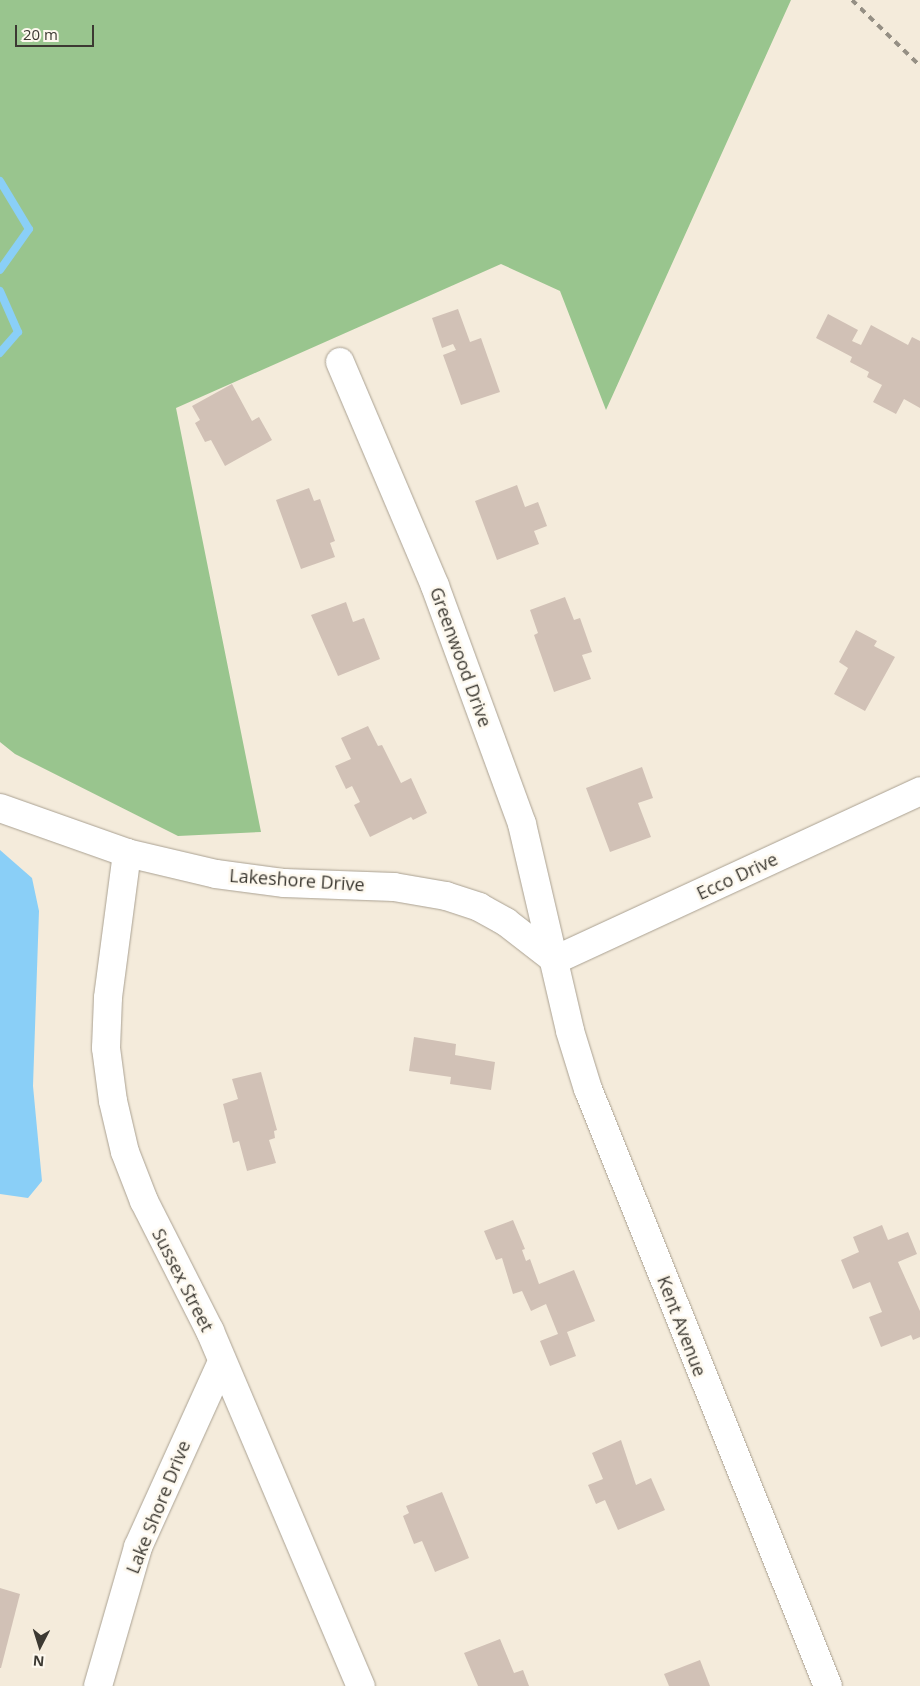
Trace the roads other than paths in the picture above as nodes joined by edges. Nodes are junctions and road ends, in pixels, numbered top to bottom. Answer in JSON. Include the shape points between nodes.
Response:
{"nodes":[{"id":1,"x":340,"y":362,"type":"dead end"},
{"id":2,"x":920,"y":791,"type":"edge"},
{"id":3,"x":0,"y":808,"type":"edge"},
{"id":4,"x":127,"y":853,"type":"junction"},
{"id":5,"x":555,"y":960,"type":"junction"},
{"id":6,"x":222,"y":1362,"type":"junction"},
{"id":7,"x":98,"y":1686,"type":"edge"},
{"id":8,"x":361,"y":1686,"type":"edge"},
{"id":9,"x":828,"y":1686,"type":"edge"}],
"edges":[{"from":1,"to":5,"type":"street","name":"Greenwood Drive","via":[[435,586],[522,824]]},
{"from":2,"to":5,"type":"street","name":"Ecco Drive"},
{"from":3,"to":4,"type":"street","name":"Lakeshore Drive"},
{"from":4,"to":5,"type":"street","name":"Lakeshore Drive","via":[[225,875],[284,883],[394,887],[446,896],[479,907],[506,922]]},
{"from":4,"to":6,"type":"street","name":"Sussex Street","via":[[108,998],[106,1048],[113,1101],[125,1152],[144,1201]]},
{"from":5,"to":9,"type":"street","name":"Kent Avenue","via":[[570,1030],[588,1089]]},
{"from":6,"to":7,"type":"street","name":"Lake Shore Drive","via":[[138,1547]]},
{"from":6,"to":8,"type":"street","name":"Sussex Street"}]}
